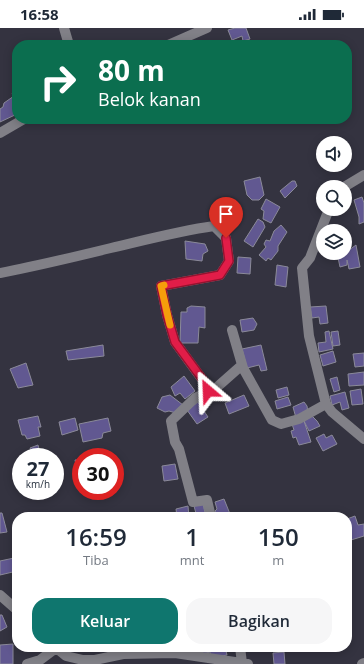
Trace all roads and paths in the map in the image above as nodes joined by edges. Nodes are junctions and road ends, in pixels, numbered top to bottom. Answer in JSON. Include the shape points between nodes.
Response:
{"nodes":[{"id":1,"x":64,"y":28,"type":"edge"},
{"id":2,"x":207,"y":28,"type":"edge"},
{"id":3,"x":68,"y":40,"type":"edge"},
{"id":4,"x":179,"y":40,"type":"edge"},
{"id":5,"x":15,"y":124,"type":"edge"},
{"id":6,"x":0,"y":133,"type":"edge"},
{"id":7,"x":364,"y":175,"type":"edge"},
{"id":8,"x":352,"y":182,"type":"edge"},
{"id":9,"x":326,"y":216,"type":"edge"},
{"id":10,"x":0,"y":273,"type":"edge"},
{"id":11,"x":232,"y":330,"type":"dead end"},
{"id":12,"x":242,"y":365,"type":"junction"},
{"id":13,"x":210,"y":390,"type":"junction"},
{"id":14,"x":326,"y":404,"type":"junction"},
{"id":15,"x":364,"y":439,"type":"edge"},
{"id":16,"x":210,"y":512,"type":"edge"},
{"id":17,"x":0,"y":595,"type":"edge"},
{"id":18,"x":12,"y":606,"type":"edge"},
{"id":19,"x":50,"y":652,"type":"edge"},
{"id":20,"x":62,"y":652,"type":"edge"},
{"id":21,"x":242,"y":652,"type":"edge"},
{"id":22,"x":245,"y":663,"type":"edge"},
{"id":23,"x":27,"y":664,"type":"edge"}],
"edges":[{"from":1,"to":3,"type":"street"},
{"from":2,"to":4,"type":"street"},
{"from":5,"to":6,"type":"street"},
{"from":7,"to":8,"type":"street"},
{"from":9,"to":14,"type":"street","via":[[310,258],[302,268],[309,336]]},
{"from":10,"to":13,"type":"street","via":[[150,238],[214,226],[226,238],[229,261],[220,275],[161,286],[175,342]]},
{"from":11,"to":12,"type":"street"},
{"from":12,"to":13,"type":"street","via":[[216,388]]},
{"from":12,"to":14,"type":"street","via":[[268,415],[276,423],[299,419]]},
{"from":13,"to":16,"type":"street","via":[[195,398],[171,421],[193,502],[207,500]]},
{"from":14,"to":15,"type":"street"},
{"from":17,"to":18,"type":"street"},
{"from":19,"to":23,"type":"street","via":[[40,660]]},
{"from":20,"to":22,"type":"street","via":[[66,656],[84,660],[123,654],[175,653]]},
{"from":21,"to":22,"type":"street"}]}
